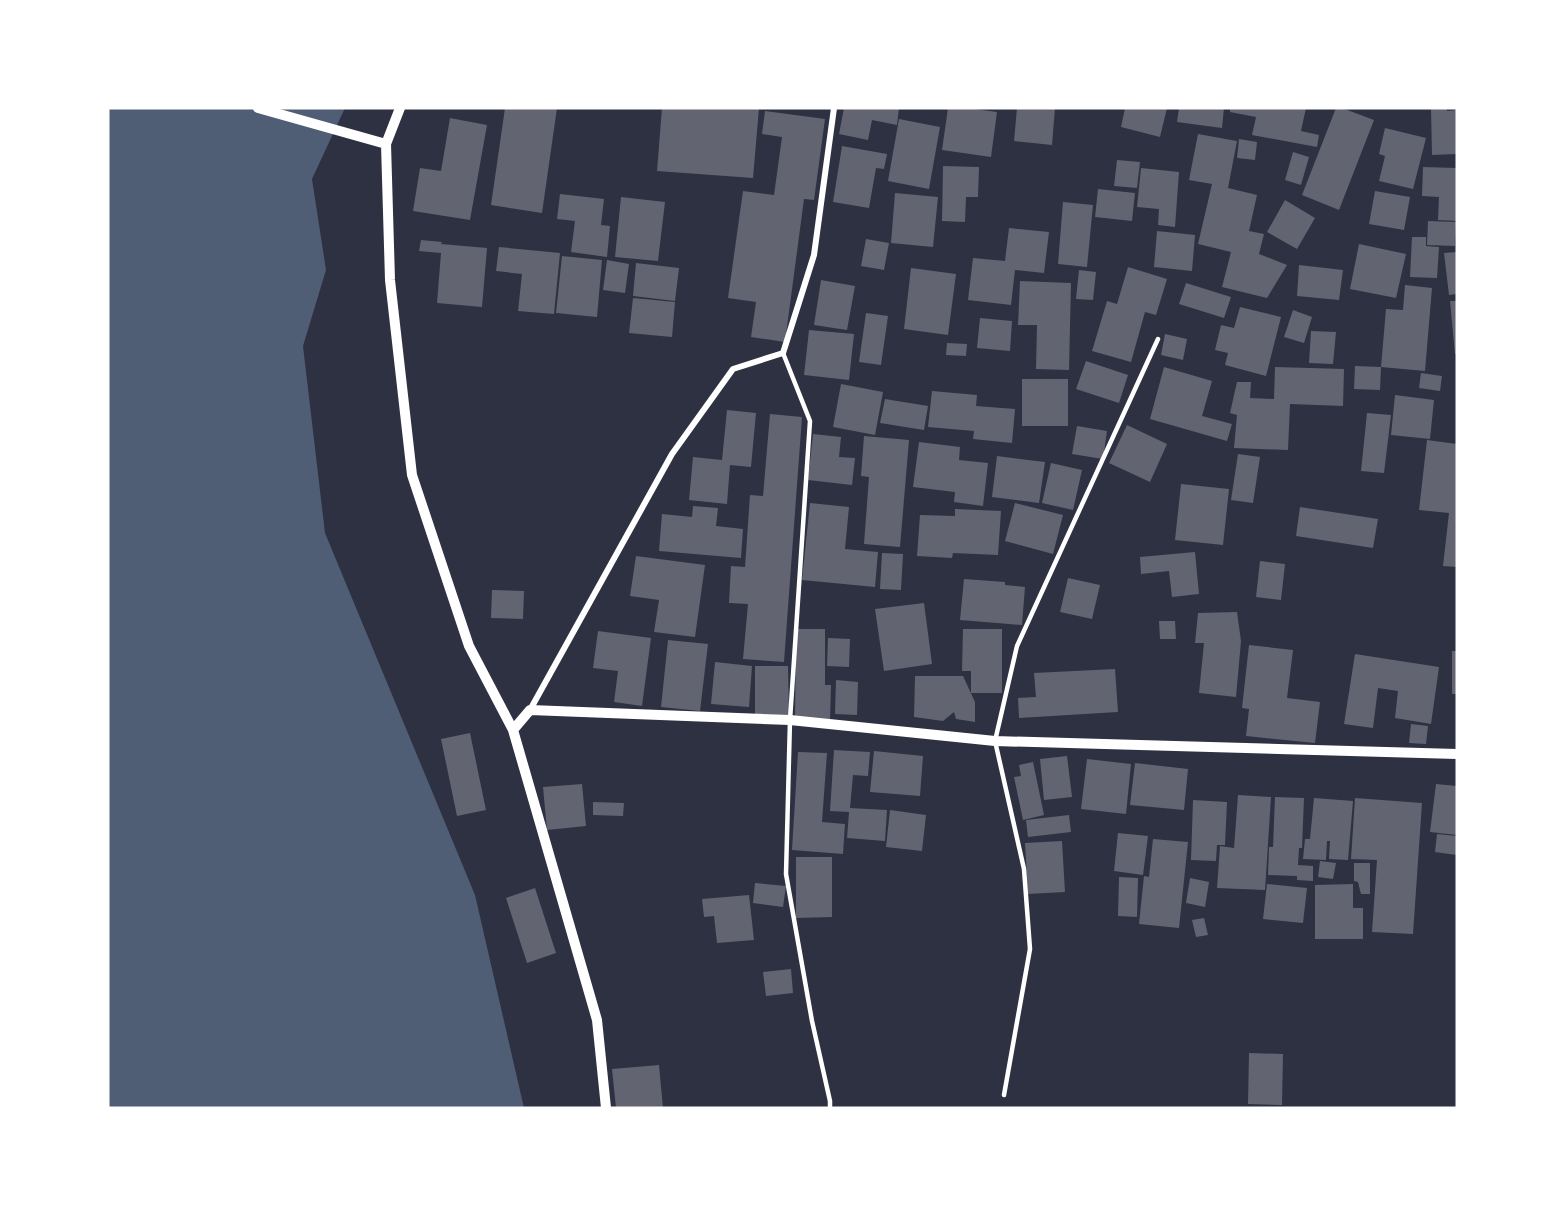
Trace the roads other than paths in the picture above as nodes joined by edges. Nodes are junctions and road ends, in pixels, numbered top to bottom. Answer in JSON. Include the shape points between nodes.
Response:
{"nodes":[{"id":1,"x":258,"y":108,"type":"edge"},
{"id":2,"x":400,"y":108,"type":"edge"},
{"id":3,"x":834,"y":108,"type":"edge"},
{"id":4,"x":386,"y":144,"type":"junction"},
{"id":5,"x":1158,"y":339,"type":"dead end"},
{"id":6,"x":783,"y":353,"type":"junction"},
{"id":7,"x":530,"y":710,"type":"junction"},
{"id":8,"x":790,"y":720,"type":"junction"},
{"id":9,"x":513,"y":730,"type":"junction"},
{"id":10,"x":995,"y":741,"type":"junction"},
{"id":11,"x":1457,"y":754,"type":"edge"},
{"id":12,"x":1004,"y":1095,"type":"dead end"},
{"id":13,"x":606,"y":1108,"type":"edge"},
{"id":14,"x":830,"y":1108,"type":"edge"}],
"edges":[{"from":1,"to":4,"type":"street"},
{"from":2,"to":4,"type":"street"},
{"from":3,"to":6,"type":"street","via":[[814,255]]},
{"from":4,"to":9,"type":"street","via":[[390,280],[412,475],[470,646]]},
{"from":5,"to":10,"type":"lane","via":[[1017,646]]},
{"from":6,"to":7,"type":"street","via":[[733,369],[672,454]]},
{"from":6,"to":8,"type":"lane","via":[[810,421]]},
{"from":7,"to":8,"type":"street"},
{"from":7,"to":9,"type":"street"},
{"from":8,"to":10,"type":"street"},
{"from":8,"to":14,"type":"lane","via":[[786,874]]},
{"from":9,"to":13,"type":"street","via":[[597,1020]]},
{"from":10,"to":11,"type":"street"},
{"from":10,"to":12,"type":"lane","via":[[1024,869],[1030,949]]}]}
